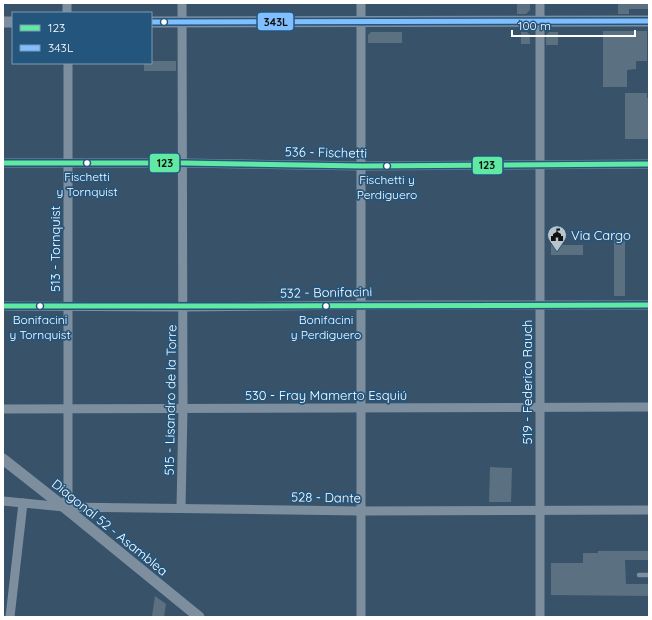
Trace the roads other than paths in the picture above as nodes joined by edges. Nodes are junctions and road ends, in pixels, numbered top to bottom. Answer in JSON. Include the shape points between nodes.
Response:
{"nodes":[{"id":1,"x":182,"y":3,"type":"edge"},
{"id":2,"x":361,"y":3,"type":"edge"},
{"id":3,"x":540,"y":3,"type":"edge"},
{"id":4,"x":649,"y":21,"type":"edge"},
{"id":5,"x":152,"y":22,"type":"edge"},
{"id":6,"x":183,"y":22,"type":"junction"},
{"id":7,"x":362,"y":22,"type":"junction"},
{"id":8,"x":540,"y":22,"type":"junction"},
{"id":9,"x":68,"y":64,"type":"edge"},
{"id":10,"x":68,"y":163,"type":"junction"},
{"id":11,"x":184,"y":163,"type":"junction"},
{"id":12,"x":3,"y":164,"type":"edge"},
{"id":13,"x":649,"y":164,"type":"edge"},
{"id":14,"x":539,"y":165,"type":"junction"},
{"id":15,"x":362,"y":166,"type":"junction"},
{"id":16,"x":360,"y":304,"type":"junction"},
{"id":17,"x":3,"y":306,"type":"edge"},
{"id":18,"x":540,"y":306,"type":"junction"},
{"id":19,"x":649,"y":306,"type":"edge"},
{"id":20,"x":68,"y":307,"type":"junction"},
{"id":21,"x":183,"y":307,"type":"junction"},
{"id":22,"x":649,"y":407,"type":"edge"},
{"id":23,"x":183,"y":408,"type":"junction"},
{"id":24,"x":540,"y":408,"type":"junction"},
{"id":25,"x":3,"y":409,"type":"edge"},
{"id":26,"x":68,"y":409,"type":"junction"},
{"id":27,"x":360,"y":409,"type":"junction"},
{"id":28,"x":3,"y":459,"type":"edge"},
{"id":29,"x":3,"y":500,"type":"edge"},
{"id":30,"x":23,"y":503,"type":"junction"},
{"id":31,"x":64,"y":507,"type":"junction"},
{"id":32,"x":181,"y":508,"type":"junction"},
{"id":33,"x":540,"y":510,"type":"junction"},
{"id":34,"x":649,"y":510,"type":"edge"},
{"id":35,"x":360,"y":511,"type":"junction"},
{"id":36,"x":639,"y":575,"type":"dead end"},
{"id":37,"x":649,"y":575,"type":"edge"},
{"id":38,"x":10,"y":617,"type":"edge"},
{"id":39,"x":199,"y":617,"type":"edge"},
{"id":40,"x":361,"y":617,"type":"edge"},
{"id":41,"x":540,"y":617,"type":"edge"}],
"edges":[{"from":1,"to":6,"type":"street","name":"515 - Lisandro de la Torre"},
{"from":2,"to":7,"type":"street"},
{"from":3,"to":8,"type":"street","name":"519 - Federico Rauch"},
{"from":4,"to":8,"type":"street"},
{"from":5,"to":6,"type":"street"},
{"from":6,"to":7,"type":"street"},
{"from":6,"to":11,"type":"street","name":"515 - Lisandro de la Torre"},
{"from":7,"to":8,"type":"street"},
{"from":7,"to":15,"type":"street"},
{"from":8,"to":14,"type":"street","name":"519 - Federico Rauch"},
{"from":9,"to":10,"type":"street","name":"513 - Tornquist"},
{"from":10,"to":11,"type":"street","name":"536 - Fischetti"},
{"from":10,"to":12,"type":"street","name":"536 - Fischetti"},
{"from":10,"to":20,"type":"street","name":"513 - Tornquist"},
{"from":11,"to":15,"type":"street","name":"536 - Fischetti"},
{"from":11,"to":21,"type":"street","name":"515 - Lisandro de la Torre"},
{"from":13,"to":14,"type":"street","name":"536 - Fischetti"},
{"from":14,"to":15,"type":"street","name":"536 - Fischetti"},
{"from":14,"to":18,"type":"street","name":"519 - Federico Rauch"},
{"from":15,"to":16,"type":"street"},
{"from":16,"to":18,"type":"street","name":"532 - Bonifacini"},
{"from":16,"to":21,"type":"street","name":"532 - Bonifacini"},
{"from":16,"to":27,"type":"street"},
{"from":17,"to":20,"type":"street","name":"532 - Bonifacini"},
{"from":18,"to":19,"type":"street","name":"532 - Bonifacini"},
{"from":18,"to":24,"type":"street","name":"519 - Federico Rauch"},
{"from":20,"to":21,"type":"street","name":"532 - Bonifacini"},
{"from":20,"to":26,"type":"street","name":"513 - Tornquist"},
{"from":21,"to":23,"type":"street","name":"515 - Lisandro de la Torre"},
{"from":22,"to":24,"type":"street","name":"530 - Fray Mamerto Esquiú"},
{"from":23,"to":26,"type":"street","name":"530 - Fray Mamerto Esquiú"},
{"from":23,"to":27,"type":"street","name":"530 - Fray Mamerto Esquiú"},
{"from":23,"to":32,"type":"street","name":"515 - Lisandro de la Torre"},
{"from":24,"to":27,"type":"street","name":"530 - Fray Mamerto Esquiú"},
{"from":24,"to":33,"type":"street","name":"519 - Federico Rauch"},
{"from":25,"to":26,"type":"street","name":"530 - Fray Mamerto Esquiú"},
{"from":26,"to":31,"type":"street","name":"513 - Tornquist","via":[[68,498]]},
{"from":27,"to":35,"type":"street"},
{"from":28,"to":31,"type":"street","name":"Diagonal 52 - Asamblea"},
{"from":29,"to":30,"type":"street","name":"528 - Dante"},
{"from":30,"to":31,"type":"street","name":"528 - Dante"},
{"from":30,"to":38,"type":"street"},
{"from":31,"to":32,"type":"street","name":"528 - Dante"},
{"from":31,"to":39,"type":"street","name":"Diagonal 52 - Asamblea"},
{"from":32,"to":35,"type":"street","name":"528 - Dante"},
{"from":33,"to":34,"type":"street","name":"528 - Dante"},
{"from":33,"to":35,"type":"street","name":"528 - Dante"},
{"from":33,"to":41,"type":"street","name":"519 - Federico Rauch"},
{"from":35,"to":40,"type":"street"},
{"from":36,"to":37,"type":"lane"}]}
